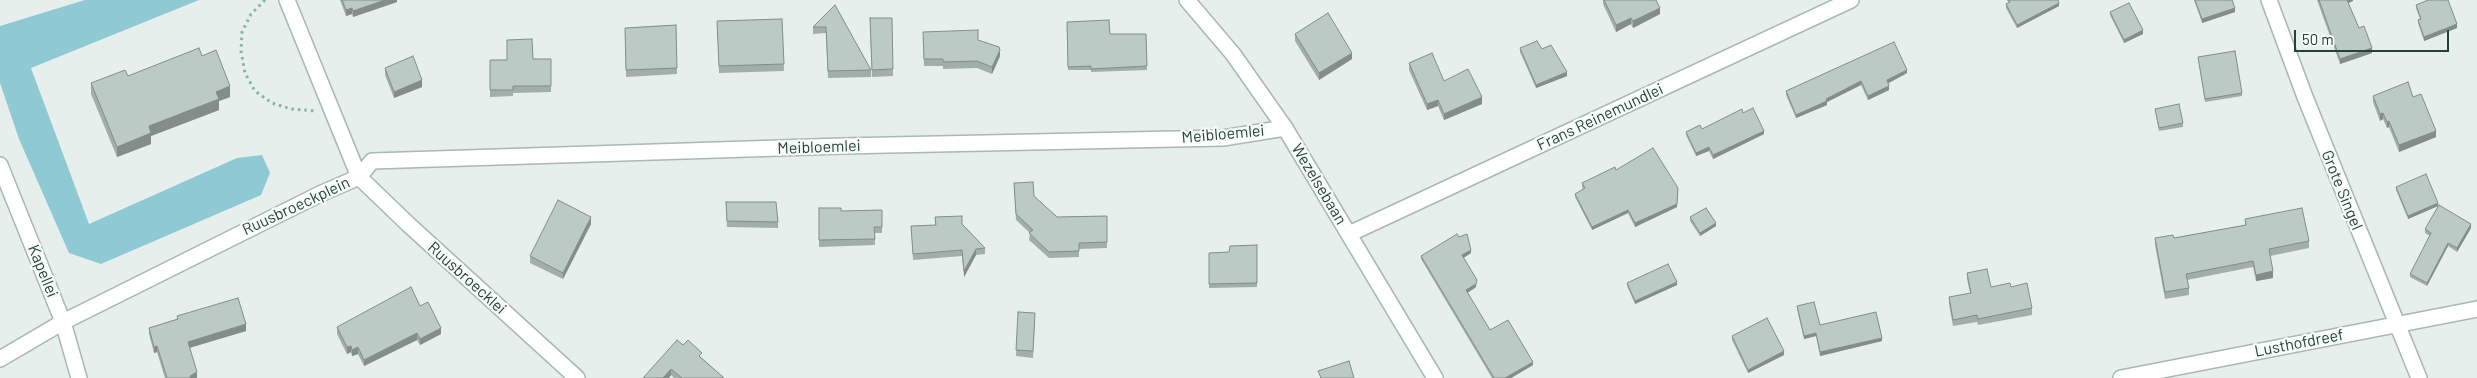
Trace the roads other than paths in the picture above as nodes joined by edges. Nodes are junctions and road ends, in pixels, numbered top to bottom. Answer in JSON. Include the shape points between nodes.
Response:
{"nodes":[{"id":1,"x":288,"y":0,"type":"edge"},
{"id":2,"x":1187,"y":0,"type":"edge"},
{"id":3,"x":1851,"y":0,"type":"edge"},
{"id":4,"x":2269,"y":0,"type":"edge"},
{"id":5,"x":1285,"y":128,"type":"junction"},
{"id":6,"x":0,"y":165,"type":"edge"},
{"id":7,"x":359,"y":177,"type":"junction"},
{"id":8,"x":1349,"y":234,"type":"junction"},
{"id":9,"x":2477,"y":309,"type":"edge"},
{"id":10,"x":63,"y":322,"type":"junction"},
{"id":11,"x":2397,"y":324,"type":"junction"},
{"id":12,"x":0,"y":359,"type":"edge"},
{"id":13,"x":79,"y":378,"type":"edge"},
{"id":14,"x":578,"y":378,"type":"edge"},
{"id":15,"x":1435,"y":378,"type":"edge"},
{"id":16,"x":2121,"y":378,"type":"edge"},
{"id":17,"x":2419,"y":378,"type":"edge"}],
"edges":[{"from":1,"to":7,"type":"street","name":"Ruusbroeckplein"},
{"from":2,"to":5,"type":"street","name":"Wezelsebaan","via":[[1233,54]]},
{"from":3,"to":8,"type":"street","name":"Frans Reinemundlei"},
{"from":4,"to":11,"type":"street","name":"Grote Singel"},
{"from":5,"to":7,"type":"street","name":"Meibloemlei","via":[[1223,138],[372,161]]},
{"from":5,"to":8,"type":"street","name":"Wezelsebaan"},
{"from":6,"to":10,"type":"street","name":"Kapellei"},
{"from":7,"to":10,"type":"street","name":"Ruusbroeckplein"},
{"from":7,"to":14,"type":"street","name":"Ruusbroecklei"},
{"from":8,"to":15,"type":"street","name":"Wezelsebaan"},
{"from":9,"to":11,"type":"street","name":"Lusthofdreef"},
{"from":10,"to":12,"type":"street","name":"Ruusbroeckplein"},
{"from":10,"to":13,"type":"street","name":"Kapellei"},
{"from":11,"to":16,"type":"street","name":"Lusthofdreef"},
{"from":11,"to":17,"type":"street","name":"Grote Singel"}]}
